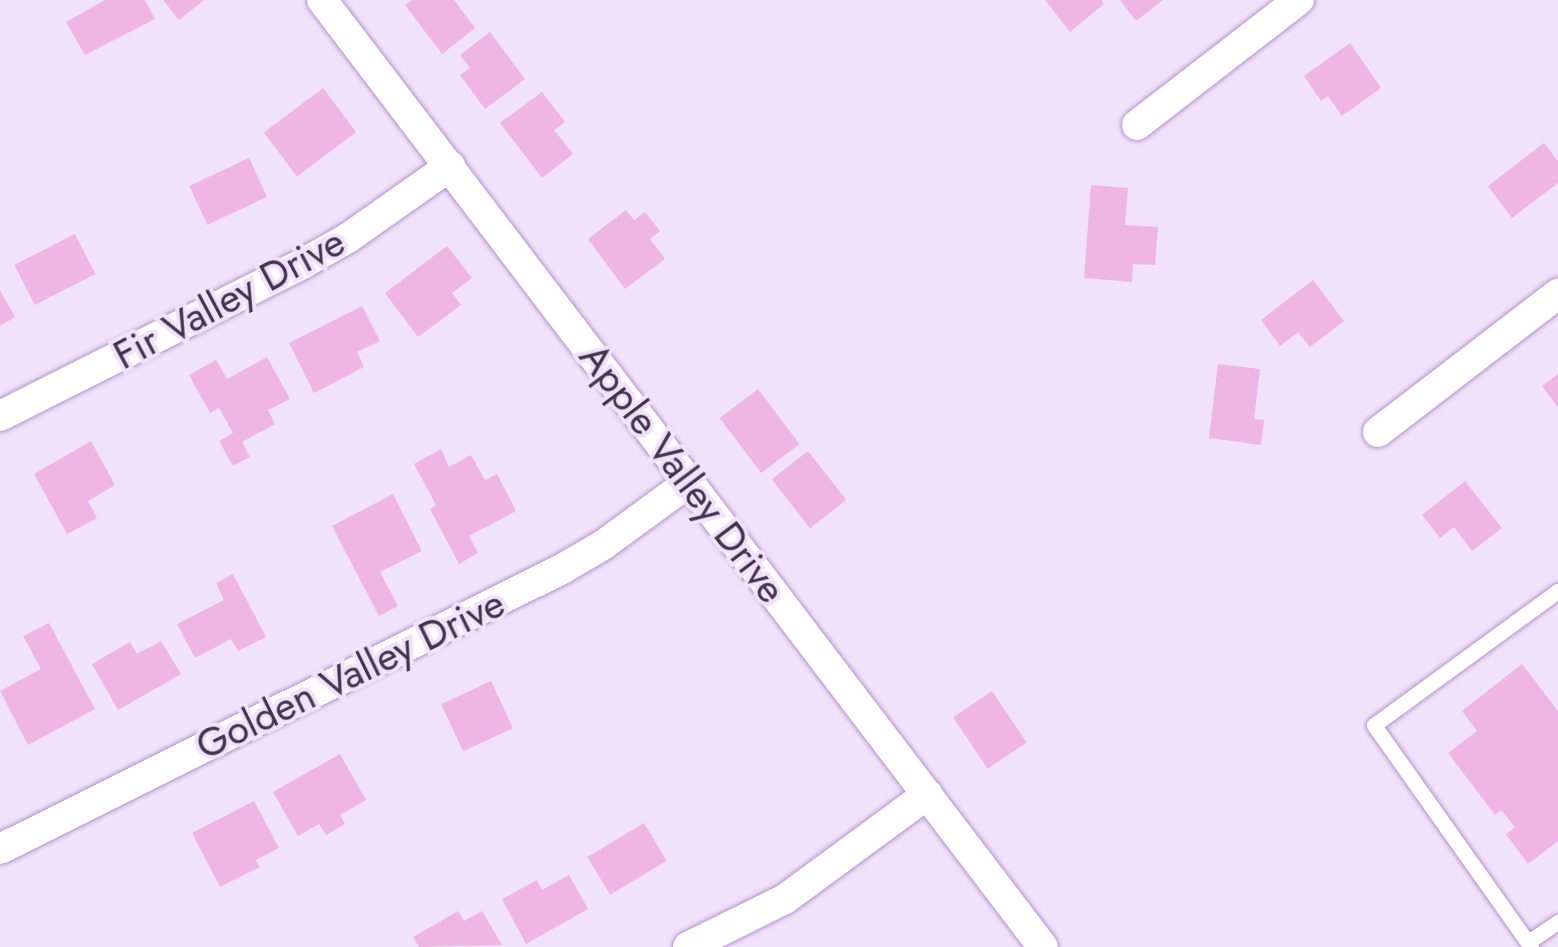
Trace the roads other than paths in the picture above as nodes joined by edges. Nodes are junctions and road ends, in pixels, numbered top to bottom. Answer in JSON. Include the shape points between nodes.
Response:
{"nodes":[{"id":1,"x":322,"y":0,"type":"edge"},
{"id":2,"x":1299,"y":0,"type":"edge"},
{"id":3,"x":1137,"y":125,"type":"dead end"},
{"id":4,"x":450,"y":166,"type":"junction"},
{"id":5,"x":1558,"y":294,"type":"edge"},
{"id":6,"x":0,"y":416,"type":"edge"},
{"id":7,"x":1378,"y":432,"type":"dead end"},
{"id":8,"x":689,"y":482,"type":"junction"},
{"id":9,"x":1558,"y":591,"type":"edge"},
{"id":10,"x":928,"y":794,"type":"junction"},
{"id":11,"x":0,"y":849,"type":"edge"},
{"id":12,"x":1558,"y":922,"type":"edge"},
{"id":13,"x":1530,"y":944,"type":"edge"},
{"id":14,"x":688,"y":947,"type":"edge"},
{"id":15,"x":1043,"y":947,"type":"edge"}],
"edges":[{"from":1,"to":4,"type":"street","name":"Apple Valley Drive"},
{"from":2,"to":3,"type":"street"},
{"from":4,"to":6,"type":"street","name":"Fir Valley Drive","via":[[304,263]]},
{"from":4,"to":8,"type":"street","name":"Apple Valley Drive"},
{"from":5,"to":7,"type":"street"},
{"from":8,"to":10,"type":"street","name":"Apple Valley Drive"},
{"from":8,"to":11,"type":"street","name":"Golden Valley Drive","via":[[562,569]]},
{"from":9,"to":13,"type":"lane","via":[[1374,725]]},
{"from":10,"to":14,"type":"street","via":[[786,899]]},
{"from":10,"to":15,"type":"street","name":"Apple Valley Drive"},
{"from":12,"to":13,"type":"lane"}]}
